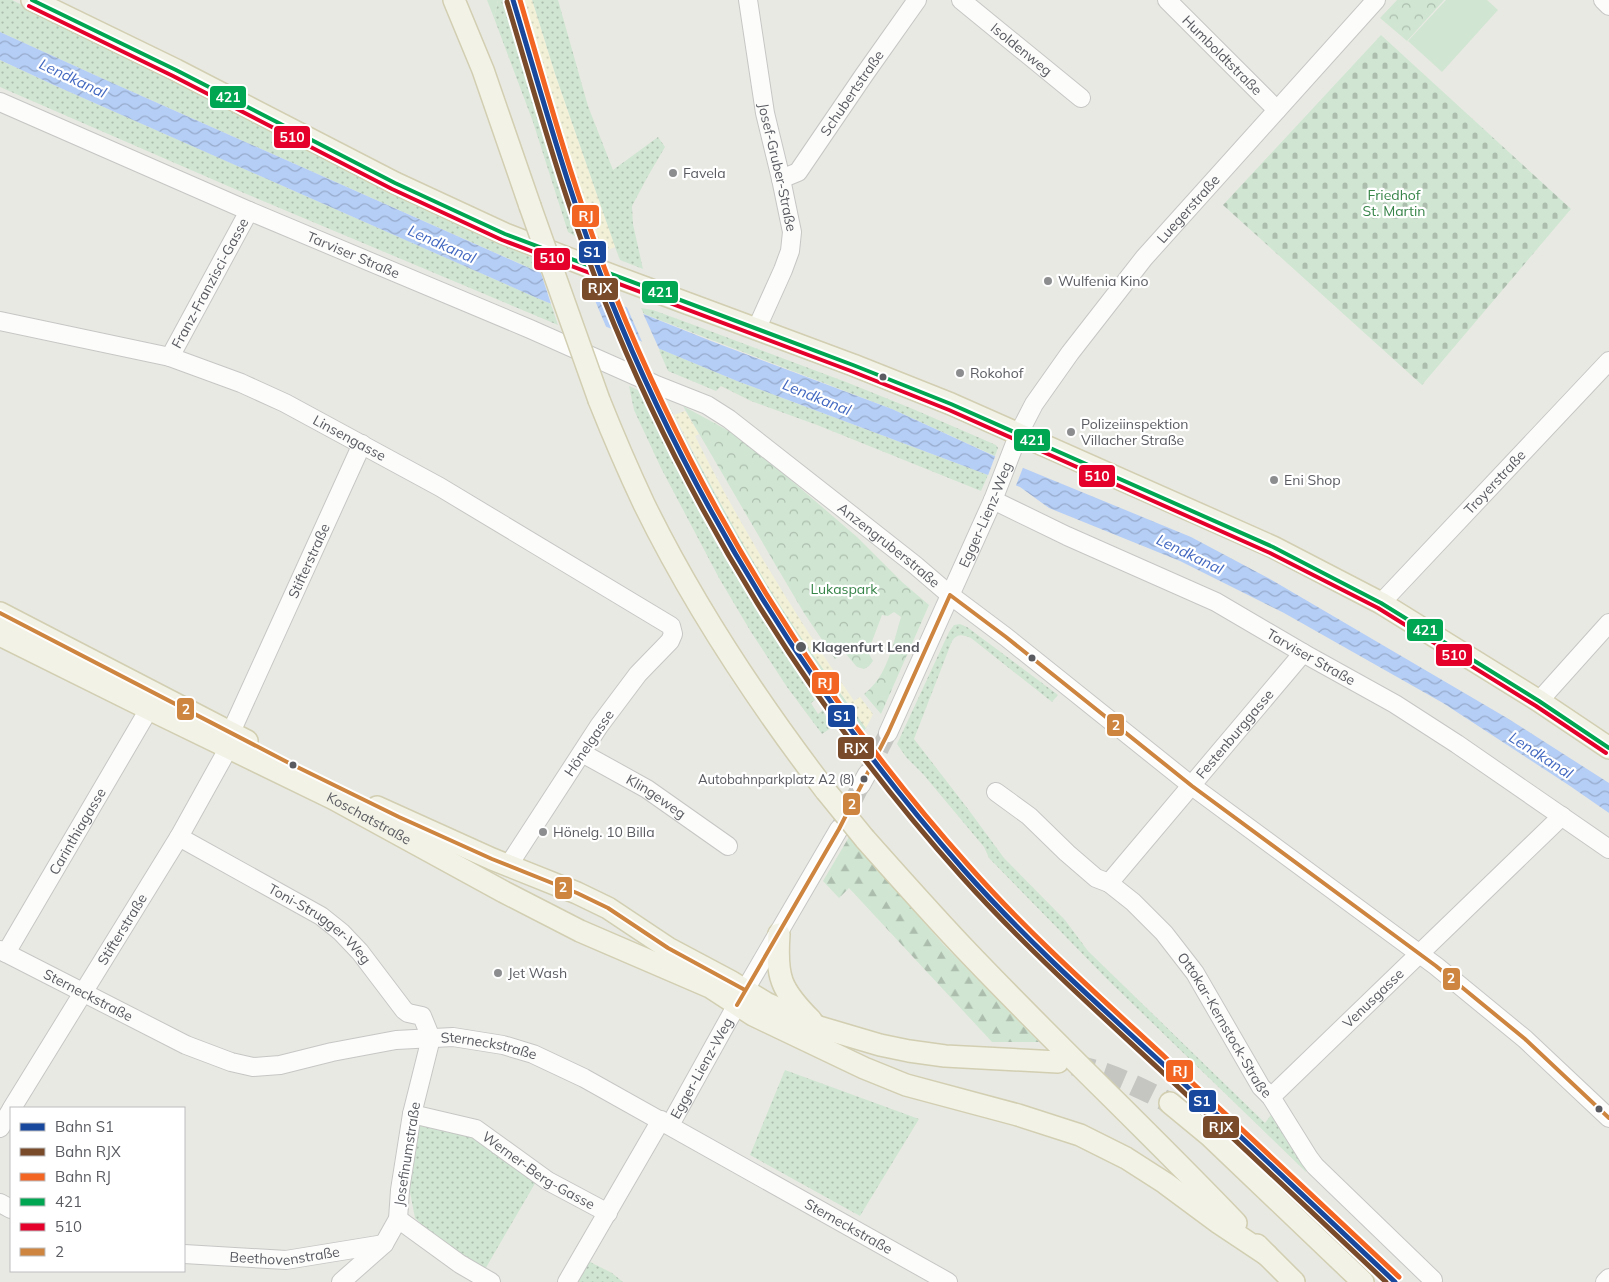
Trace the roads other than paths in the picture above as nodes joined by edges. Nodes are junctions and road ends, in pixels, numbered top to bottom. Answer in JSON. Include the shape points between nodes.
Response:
{"nodes":[{"id":1,"x":454,"y":0,"type":"edge"},
{"id":2,"x":748,"y":0,"type":"edge"},
{"id":3,"x":917,"y":0,"type":"edge"},
{"id":4,"x":962,"y":0,"type":"edge"},
{"id":5,"x":1167,"y":0,"type":"edge"},
{"id":6,"x":1376,"y":0,"type":"edge"},
{"id":7,"x":1603,"y":0,"type":"edge"},
{"id":8,"x":46,"y":3,"type":"edge"},
{"id":9,"x":1609,"y":6,"type":"edge"},
{"id":10,"x":1081,"y":98,"type":"dead end"},
{"id":11,"x":0,"y":102,"type":"edge"},
{"id":12,"x":1277,"y":110,"type":"junction"},
{"id":13,"x":781,"y":179,"type":"junction"},
{"id":14,"x":249,"y":211,"type":"junction"},
{"id":15,"x":0,"y":321,"type":"edge"},
{"id":16,"x":756,"y":330,"type":"junction"},
{"id":17,"x":170,"y":357,"type":"junction"},
{"id":18,"x":1609,"y":361,"type":"edge"},
{"id":19,"x":707,"y":405,"type":"joint"},
{"id":20,"x":1016,"y":442,"type":"junction"},
{"id":21,"x":362,"y":444,"type":"junction"},
{"id":22,"x":994,"y":497,"type":"junction"},
{"id":23,"x":950,"y":595,"type":"junction"},
{"id":24,"x":1381,"y":603,"type":"junction"},
{"id":25,"x":0,"y":613,"type":"edge"},
{"id":26,"x":1609,"y":623,"type":"edge"},
{"id":27,"x":671,"y":626,"type":"joint"},
{"id":28,"x":0,"y":635,"type":"edge"},
{"id":29,"x":1303,"y":653,"type":"junction"},
{"id":30,"x":1539,"y":701,"type":"junction"},
{"id":31,"x":148,"y":709,"type":"junction"},
{"id":32,"x":888,"y":733,"type":"tunnel mouth"},
{"id":33,"x":230,"y":740,"type":"junction"},
{"id":34,"x":1609,"y":748,"type":"edge"},
{"id":35,"x":582,"y":752,"type":"junction"},
{"id":36,"x":1192,"y":786,"type":"junction"},
{"id":37,"x":996,"y":792,"type":"dead end"},
{"id":38,"x":1562,"y":816,"type":"junction"},
{"id":39,"x":839,"y":829,"type":"tunnel mouth"},
{"id":40,"x":179,"y":837,"type":"junction"},
{"id":41,"x":728,"y":846,"type":"dead end"},
{"id":42,"x":1609,"y":848,"type":"edge"},
{"id":43,"x":508,"y":866,"type":"junction"},
{"id":44,"x":1109,"y":883,"type":"junction"},
{"id":45,"x":504,"y":892,"type":"junction"},
{"id":46,"x":608,"y":908,"type":"junction"},
{"id":47,"x":580,"y":931,"type":"junction"},
{"id":48,"x":779,"y":934,"type":"junction"},
{"id":49,"x":3,"y":952,"type":"edge"},
{"id":50,"x":1419,"y":953,"type":"junction"},
{"id":51,"x":84,"y":993,"type":"junction"},
{"id":52,"x":741,"y":998,"type":"junction"},
{"id":53,"x":819,"y":1027,"type":"junction"},
{"id":54,"x":431,"y":1038,"type":"junction"},
{"id":55,"x":1058,"y":1062,"type":"tunnel mouth"},
{"id":56,"x":1272,"y":1097,"type":"junction"},
{"id":57,"x":1170,"y":1103,"type":"tunnel mouth"},
{"id":58,"x":13,"y":1107,"type":"edge"},
{"id":59,"x":10,"y":1112,"type":"edge"},
{"id":60,"x":412,"y":1114,"type":"junction"},
{"id":61,"x":1609,"y":1118,"type":"edge"},
{"id":62,"x":665,"y":1123,"type":"junction"},
{"id":63,"x":0,"y":1128,"type":"edge"},
{"id":64,"x":608,"y":1213,"type":"junction"},
{"id":65,"x":398,"y":1219,"type":"junction"},
{"id":66,"x":384,"y":1244,"type":"junction"},
{"id":67,"x":185,"y":1254,"type":"edge"},
{"id":68,"x":1266,"y":1255,"type":"junction"},
{"id":69,"x":1609,"y":1278,"type":"edge"},
{"id":70,"x":1433,"y":1280,"type":"dead end"},
{"id":71,"x":341,"y":1282,"type":"edge"},
{"id":72,"x":490,"y":1282,"type":"edge"},
{"id":73,"x":567,"y":1282,"type":"edge"},
{"id":74,"x":948,"y":1282,"type":"edge"},
{"id":75,"x":1294,"y":1282,"type":"edge"},
{"id":76,"x":1363,"y":1282,"type":"edge"},
{"id":77,"x":1605,"y":1282,"type":"edge"}],
"edges":[{"from":1,"to":68,"type":"main road","bridge":true,"via":[[483,70],[599,400],[644,504],[731,658],[795,751],[865,839],[968,953],[1175,1159]]},
{"from":2,"to":13,"type":"street","name":"Josef-Gruber-Straße","via":[[765,113]]},
{"from":3,"to":13,"type":"street","name":"Schubertstraße","via":[[798,172]]},
{"from":4,"to":10,"type":"street","name":"Isoldenweg"},
{"from":5,"to":12,"type":"street","name":"Humboldtstraße"},
{"from":6,"to":12,"type":"street","name":"Luegerstraße"},
{"from":7,"to":9,"type":"street"},
{"from":8,"to":16,"type":"main road","via":[[395,183],[470,218]]},
{"from":11,"to":14,"type":"street","name":"Tarviser Straße"},
{"from":12,"to":20,"type":"street","name":"Luegerstraße","via":[[1132,273],[1034,404]]},
{"from":13,"to":16,"type":"street","name":"Josef-Gruber-Straße","via":[[792,232],[790,251]]},
{"from":14,"to":17,"type":"street","name":"Franz-Franzisci-Gasse"},
{"from":14,"to":19,"type":"street","name":"Tarviser Straße"},
{"from":15,"to":17,"type":"street","name":"Linsengasse"},
{"from":16,"to":20,"type":"main road","via":[[883,376]]},
{"from":17,"to":21,"type":"street","name":"Linsengasse","via":[[241,383]]},
{"from":18,"to":24,"type":"street","name":"Troyerstraße"},
{"from":19,"to":23,"type":"street","name":"Anzengruberstraße","via":[[729,419]]},
{"from":20,"to":22,"type":"street","name":"Egger-Lienz-Weg"},
{"from":20,"to":24,"type":"main road","via":[[1273,547]]},
{"from":21,"to":27,"type":"street","name":"Linsengasse","via":[[440,487]]},
{"from":21,"to":33,"type":"street","name":"Stifterstraße"},
{"from":22,"to":23,"type":"street","name":"Egger-Lienz-Weg"},
{"from":22,"to":29,"type":"street","name":"Tarviser Straße","via":[[1067,536],[1216,602]]},
{"from":23,"to":32,"type":"street","name":"Egger-Lienz-Weg"},
{"from":23,"to":36,"type":"street","name":"Anzengruberstraße"},
{"from":24,"to":30,"type":"main road"},
{"from":25,"to":33,"type":"main road","name":"Koschatstraße"},
{"from":26,"to":30,"type":"street"},
{"from":27,"to":35,"type":"street","name":"Hönelgasse","via":[[673,634],[670,641],[638,674]]},
{"from":28,"to":31,"type":"main road","name":"Koschatstraße"},
{"from":29,"to":36,"type":"street","name":"Festenburggasse"},
{"from":29,"to":38,"type":"street","name":"Tarviser Straße","via":[[1395,704]]},
{"from":30,"to":34,"type":"main road"},
{"from":31,"to":33,"type":"main road","name":"Koschatstraße"},
{"from":31,"to":49,"type":"street","name":"Carinthiagasse"},
{"from":33,"to":40,"type":"street","name":"Stifterstraße"},
{"from":33,"to":43,"type":"main road","name":"Koschatstraße"},
{"from":33,"to":45,"type":"main road","name":"Koschatstraße"},
{"from":35,"to":41,"type":"street","name":"Klingeweg","via":[[647,789]]},
{"from":35,"to":43,"type":"street","name":"Hönelgasse"},
{"from":36,"to":44,"type":"street","name":"Festenburggasse"},
{"from":36,"to":50,"type":"street","name":"Anzengruberstraße"},
{"from":37,"to":44,"type":"street","name":"Ottokar-Kernstock-Straße","via":[[1029,816],[1096,878]]},
{"from":38,"to":42,"type":"street","name":"Tarviser Straße"},
{"from":38,"to":50,"type":"street","name":"Venusgasse"},
{"from":39,"to":48,"type":"street","name":"Egger-Lienz-Weg"},
{"from":40,"to":51,"type":"street","name":"Stifterstraße"},
{"from":40,"to":54,"type":"street","name":"Toni-Strugger-Weg","via":[[327,921],[360,952],[404,1010],[422,1016]]},
{"from":43,"to":45,"type":"main road","via":[[503,878]]},
{"from":43,"to":46,"type":"main road","name":"Koschatstraße"},
{"from":44,"to":56,"type":"street","name":"Ottokar-Kernstock-Straße","via":[[1150,918],[1177,949],[1208,993],[1261,1087]]},
{"from":45,"to":47,"type":"main road","name":"Koschatstraße"},
{"from":46,"to":47,"type":"main road","via":[[594,927]]},
{"from":46,"to":52,"type":"main road","name":"Koschatstraße"},
{"from":47,"to":52,"type":"main road","name":"Koschatstraße","via":[[710,988]]},
{"from":48,"to":52,"type":"street","name":"Egger-Lienz-Weg"},
{"from":48,"to":53,"type":"main road","via":[[777,960],[782,982],[793,1002]]},
{"from":49,"to":51,"type":"street","name":"Sterneckstraße"},
{"from":50,"to":56,"type":"street","name":"Venusgasse"},
{"from":50,"to":61,"type":"street","name":"Anzengruberstraße","via":[[1525,1039]]},
{"from":51,"to":54,"type":"street","name":"Sterneckstraße","via":[[186,1045],[253,1067],[280,1065],[396,1040]]},
{"from":51,"to":58,"type":"street","name":"Stifterstraße"},
{"from":52,"to":53,"type":"main road","via":[[766,1003]]},
{"from":52,"to":62,"type":"street","name":"Egger-Lienz-Weg"},
{"from":52,"to":68,"type":"main road","via":[[753,1015],[906,1085],[1080,1135],[1165,1182]]},
{"from":53,"to":55,"type":"main road","via":[[880,1045],[918,1052]]},
{"from":54,"to":60,"type":"street","name":"Josefinumstraße"},
{"from":54,"to":62,"type":"street","name":"Sterneckstraße","via":[[474,1040],[533,1054]]},
{"from":56,"to":70,"type":"street","name":"Ottokar-Kernstock-Straße","via":[[1315,1166]]},
{"from":57,"to":76,"type":"main road","via":[[1210,1136]]},
{"from":59,"to":63,"type":"street","name":"Stifterstraße"},
{"from":60,"to":64,"type":"street","name":"Werner-Berg-Gasse","via":[[476,1129],[548,1181]]},
{"from":60,"to":65,"type":"street","name":"Josefinumstraße"},
{"from":62,"to":64,"type":"street","name":"Egger-Lienz-Weg"},
{"from":62,"to":74,"type":"street","name":"Sterneckstraße"},
{"from":64,"to":73,"type":"street","name":"Egger-Lienz-Weg"},
{"from":65,"to":66,"type":"street"},
{"from":65,"to":72,"type":"street","name":"Josefinumstraße"},
{"from":66,"to":67,"type":"street","name":"Beethovenstraße","via":[[286,1260]]},
{"from":66,"to":71,"type":"street"},
{"from":68,"to":75,"type":"main road"},
{"from":69,"to":77,"type":"street"}]}
